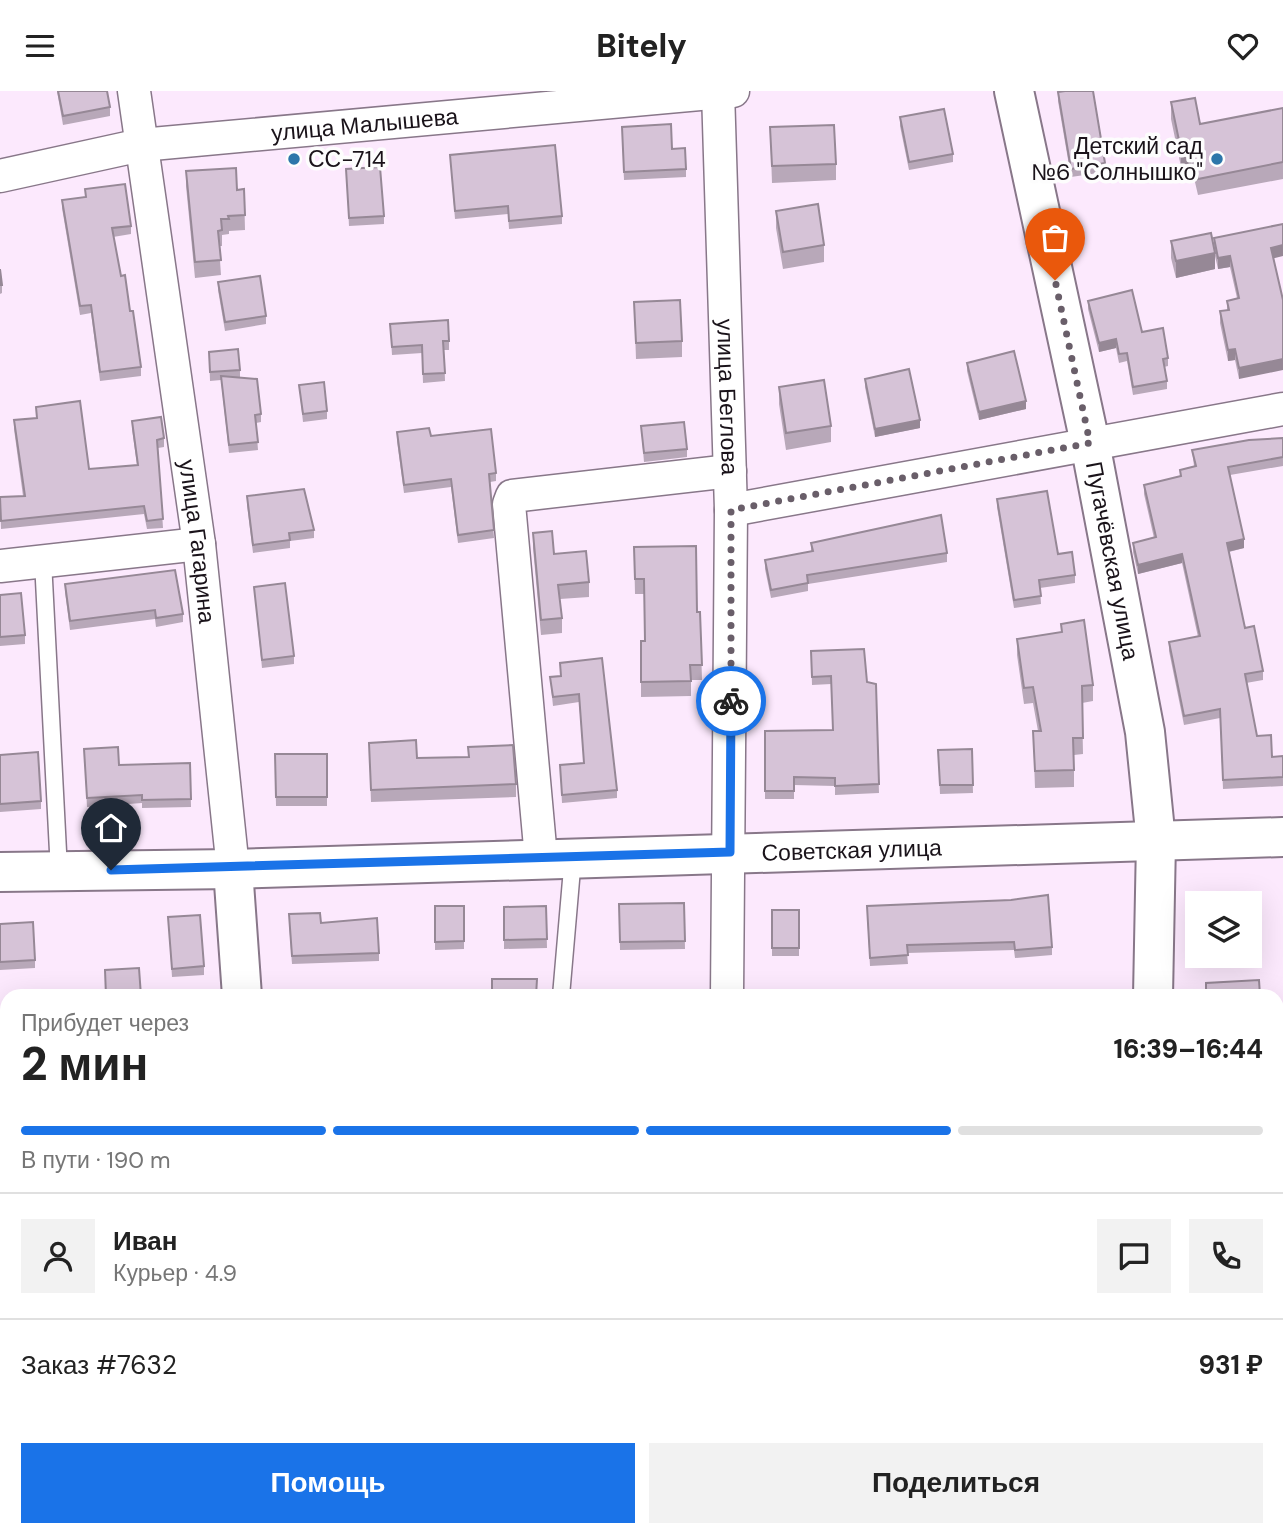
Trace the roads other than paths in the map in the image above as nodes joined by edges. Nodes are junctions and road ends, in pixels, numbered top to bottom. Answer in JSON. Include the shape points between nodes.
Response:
{"nodes":[{"id":1,"x":134,"y":91,"type":"edge"},
{"id":2,"x":1014,"y":91,"type":"edge"},
{"id":3,"x":723,"y":92,"type":"edge"},
{"id":4,"x":141,"y":145,"type":"junction"},
{"id":5,"x":0,"y":176,"type":"edge"},
{"id":6,"x":1283,"y":409,"type":"edge"},
{"id":7,"x":1090,"y":443,"type":"junction"},
{"id":8,"x":730,"y":471,"type":"junction"},
{"id":9,"x":731,"y":510,"type":"junction"},
{"id":10,"x":199,"y":544,"type":"junction"},
{"id":11,"x":43,"y":561,"type":"junction"},
{"id":12,"x":0,"y":566,"type":"edge"},
{"id":13,"x":1283,"y":837,"type":"edge"},
{"id":14,"x":1156,"y":841,"type":"junction"},
{"id":15,"x":730,"y":852,"type":"junction"},
{"id":16,"x":557,"y":858,"type":"junction"},
{"id":17,"x":233,"y":869,"type":"junction"},
{"id":18,"x":59,"y":871,"type":"junction"},
{"id":19,"x":0,"y":872,"type":"edge"},
{"id":20,"x":242,"y":989,"type":"edge"},
{"id":21,"x":561,"y":989,"type":"edge"},
{"id":22,"x":727,"y":989,"type":"edge"},
{"id":23,"x":1153,"y":989,"type":"edge"}],
"edges":[{"from":1,"to":4,"type":"street","name":"улица Гагарина"},
{"from":2,"to":7,"type":"street","name":"Пугачёвская улица"},
{"from":3,"to":4,"type":"street","name":"улица Малышева"},
{"from":3,"to":8,"type":"street","name":"улица Беглова"},
{"from":4,"to":5,"type":"street","name":"улица Малышева"},
{"from":4,"to":10,"type":"street","name":"улица Гагарина"},
{"from":6,"to":7,"type":"street"},
{"from":7,"to":9,"type":"street"},
{"from":7,"to":14,"type":"street","name":"Пугачёвская улица","via":[[1145,732]]},
{"from":8,"to":9,"type":"street","name":"улица Беглова"},
{"from":8,"to":16,"type":"street","via":[[512,496],[509,504]]},
{"from":9,"to":15,"type":"street","name":"улица Беглова"},
{"from":10,"to":11,"type":"street"},
{"from":10,"to":17,"type":"street","name":"улица Гагарина"},
{"from":11,"to":12,"type":"street"},
{"from":11,"to":18,"type":"lane"},
{"from":13,"to":14,"type":"street","name":"Советская улица"},
{"from":14,"to":15,"type":"street","name":"Советская улица"},
{"from":14,"to":23,"type":"street","name":"Пугачёвская улица"},
{"from":15,"to":16,"type":"street","name":"Советская улица"},
{"from":15,"to":22,"type":"street","name":"улица Беглова"},
{"from":16,"to":17,"type":"street","name":"Советская улица"},
{"from":16,"to":21,"type":"lane"},
{"from":17,"to":18,"type":"street","name":"Советская улица"},
{"from":17,"to":20,"type":"street","name":"улица Гагарина"},
{"from":18,"to":19,"type":"street","name":"Советская улица"}]}
